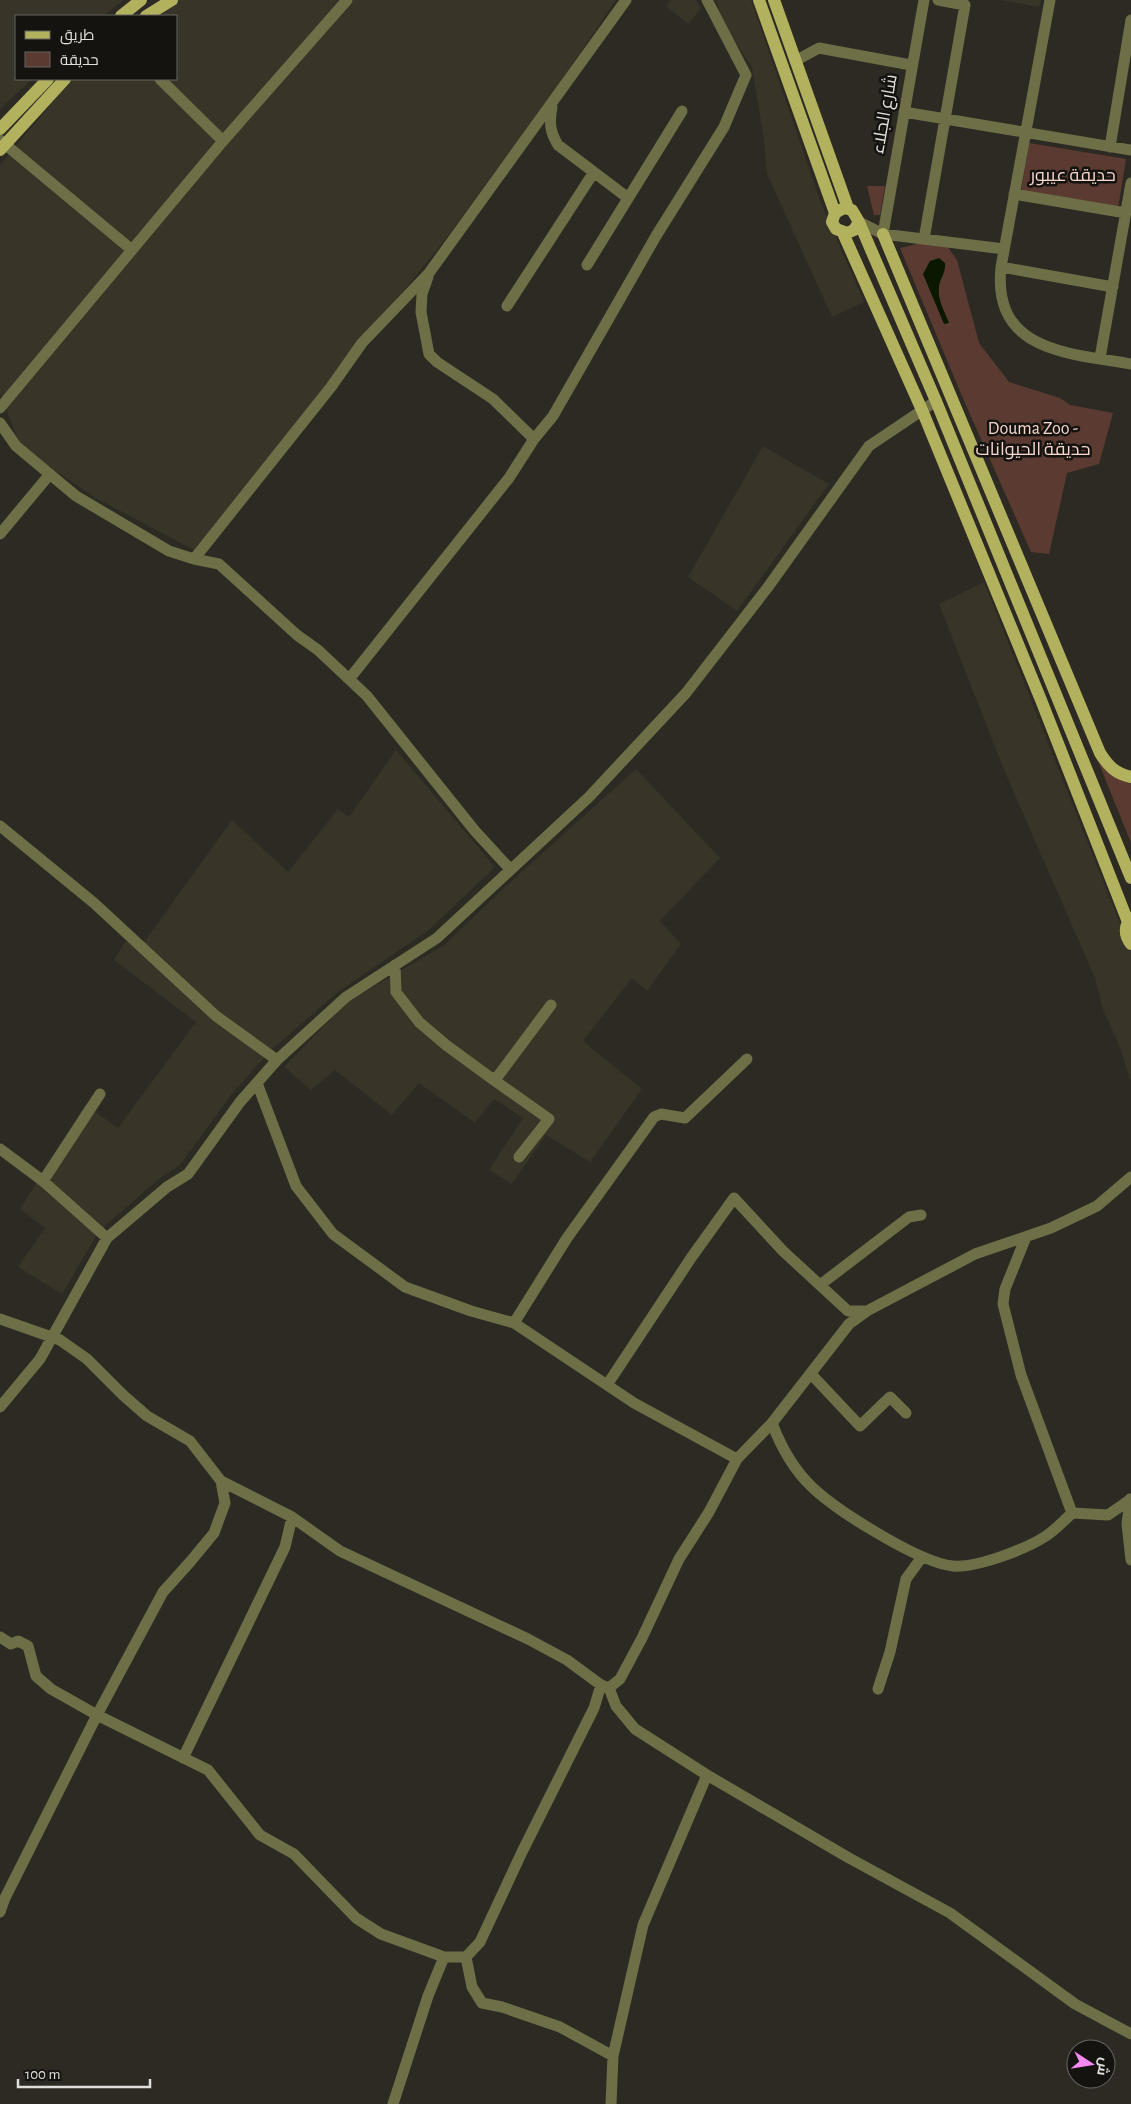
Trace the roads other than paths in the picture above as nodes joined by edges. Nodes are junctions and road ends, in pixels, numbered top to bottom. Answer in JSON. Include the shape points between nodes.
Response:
{"nodes":[{"id":1,"x":141,"y":0,"type":"edge"},
{"id":2,"x":172,"y":0,"type":"edge"},
{"id":3,"x":347,"y":0,"type":"edge"},
{"id":4,"x":626,"y":0,"type":"edge"},
{"id":5,"x":707,"y":0,"type":"edge"},
{"id":6,"x":759,"y":0,"type":"edge"},
{"id":7,"x":774,"y":0,"type":"edge"},
{"id":8,"x":924,"y":0,"type":"edge"},
{"id":9,"x":938,"y":0,"type":"edge"},
{"id":10,"x":1050,"y":0,"type":"edge"},
{"id":11,"x":121,"y":15,"type":"edge"},
{"id":12,"x":148,"y":15,"type":"edge"},
{"id":13,"x":1131,"y":20,"type":"edge"},
{"id":14,"x":795,"y":61,"type":"junction"},
{"id":15,"x":911,"y":65,"type":"junction"},
{"id":16,"x":47,"y":80,"type":"edge"},
{"id":17,"x":64,"y":80,"type":"edge"},
{"id":18,"x":161,"y":80,"type":"edge"},
{"id":19,"x":553,"y":103,"type":"junction"},
{"id":20,"x":682,"y":111,"type":"dead end"},
{"id":21,"x":904,"y":112,"type":"junction"},
{"id":22,"x":946,"y":118,"type":"junction"},
{"id":23,"x":0,"y":129,"type":"edge"},
{"id":24,"x":1025,"y":133,"type":"junction"},
{"id":25,"x":223,"y":140,"type":"junction"},
{"id":26,"x":2,"y":145,"type":"edge"},
{"id":27,"x":1110,"y":147,"type":"junction"},
{"id":28,"x":1131,"y":150,"type":"edge"},
{"id":29,"x":594,"y":172,"type":"junction"},
{"id":30,"x":1131,"y":183,"type":"edge"},
{"id":31,"x":1014,"y":194,"type":"junction"},
{"id":32,"x":628,"y":198,"type":"junction"},
{"id":33,"x":848,"y":208,"type":"junction"},
{"id":34,"x":835,"y":213,"type":"junction"},
{"id":35,"x":1126,"y":213,"type":"junction"},
{"id":36,"x":859,"y":222,"type":"junction"},
{"id":37,"x":843,"y":233,"type":"junction"},
{"id":38,"x":883,"y":234,"type":"junction"},
{"id":39,"x":924,"y":239,"type":"junction"},
{"id":40,"x":1004,"y":249,"type":"junction"},
{"id":41,"x":132,"y":250,"type":"junction"},
{"id":42,"x":587,"y":265,"type":"dead end"},
{"id":43,"x":1001,"y":267,"type":"junction"},
{"id":44,"x":429,"y":273,"type":"junction"},
{"id":45,"x":1113,"y":287,"type":"junction"},
{"id":46,"x":507,"y":306,"type":"dead end"},
{"id":47,"x":1100,"y":358,"type":"junction"},
{"id":48,"x":1131,"y":364,"type":"edge"},
{"id":49,"x":936,"y":401,"type":"junction"},
{"id":50,"x":0,"y":406,"type":"edge"},
{"id":51,"x":922,"y":410,"type":"junction"},
{"id":52,"x":0,"y":423,"type":"edge"},
{"id":53,"x":534,"y":439,"type":"junction"},
{"id":54,"x":50,"y":474,"type":"junction"},
{"id":55,"x":0,"y":534,"type":"edge"},
{"id":56,"x":194,"y":559,"type":"junction"},
{"id":57,"x":1030,"y":588,"type":"junction"},
{"id":58,"x":1014,"y":596,"type":"junction"},
{"id":59,"x":1001,"y":603,"type":"junction"},
{"id":60,"x":350,"y":678,"type":"junction"},
{"id":61,"x":1100,"y":753,"type":"junction"},
{"id":62,"x":1084,"y":760,"type":"junction"},
{"id":63,"x":1131,"y":777,"type":"edge"},
{"id":64,"x":0,"y":826,"type":"edge"},
{"id":65,"x":510,"y":869,"type":"junction"},
{"id":66,"x":1131,"y":878,"type":"edge"},
{"id":67,"x":1129,"y":920,"type":"edge"},
{"id":68,"x":1131,"y":944,"type":"edge"},
{"id":69,"x":395,"y":965,"type":"junction"},
{"id":70,"x":551,"y":1005,"type":"dead end"},
{"id":71,"x":747,"y":1059,"type":"dead end"},
{"id":72,"x":277,"y":1060,"type":"junction"},
{"id":73,"x":491,"y":1078,"type":"junction"},
{"id":74,"x":256,"y":1083,"type":"junction"},
{"id":75,"x":100,"y":1094,"type":"dead end"},
{"id":76,"x":0,"y":1149,"type":"edge"},
{"id":77,"x":519,"y":1157,"type":"dead end"},
{"id":78,"x":1131,"y":1177,"type":"edge"},
{"id":79,"x":43,"y":1180,"type":"junction"},
{"id":80,"x":922,"y":1215,"type":"dead end"},
{"id":81,"x":1026,"y":1237,"type":"junction"},
{"id":82,"x":107,"y":1238,"type":"junction"},
{"id":83,"x":820,"y":1285,"type":"junction"},
{"id":84,"x":866,"y":1311,"type":"junction"},
{"id":85,"x":0,"y":1319,"type":"edge"},
{"id":86,"x":514,"y":1322,"type":"junction"},
{"id":87,"x":52,"y":1337,"type":"junction"},
{"id":88,"x":811,"y":1374,"type":"junction"},
{"id":89,"x":607,"y":1385,"type":"junction"},
{"id":90,"x":0,"y":1407,"type":"edge"},
{"id":91,"x":906,"y":1413,"type":"dead end"},
{"id":92,"x":772,"y":1423,"type":"junction"},
{"id":93,"x":737,"y":1459,"type":"junction"},
{"id":94,"x":221,"y":1481,"type":"junction"},
{"id":95,"x":1131,"y":1499,"type":"edge"},
{"id":96,"x":1072,"y":1513,"type":"junction"},
{"id":97,"x":292,"y":1518,"type":"junction"},
{"id":98,"x":922,"y":1557,"type":"junction"},
{"id":99,"x":1131,"y":1560,"type":"edge"},
{"id":100,"x":0,"y":1637,"type":"edge"},
{"id":101,"x":605,"y":1687,"type":"junction"},
{"id":102,"x":878,"y":1689,"type":"dead end"},
{"id":103,"x":97,"y":1715,"type":"junction"},
{"id":104,"x":183,"y":1758,"type":"junction"},
{"id":105,"x":707,"y":1775,"type":"junction"},
{"id":106,"x":0,"y":1912,"type":"edge"},
{"id":107,"x":466,"y":1957,"type":"junction"},
{"id":108,"x":444,"y":1958,"type":"junction"},
{"id":109,"x":1131,"y":2034,"type":"edge"},
{"id":110,"x":613,"y":2056,"type":"junction"},
{"id":111,"x":393,"y":2104,"type":"edge"},
{"id":112,"x":611,"y":2104,"type":"edge"}],
"edges":[{"from":1,"to":11,"type":"main road"},
{"from":2,"to":12,"type":"main road"},
{"from":3,"to":25,"type":"street"},
{"from":4,"to":19,"type":"street"},
{"from":5,"to":53,"type":"street","via":[[746,75],[724,127],[656,236],[553,416]]},
{"from":6,"to":34,"type":"main road"},
{"from":7,"to":14,"type":"main road"},
{"from":8,"to":15,"type":"street","name":"شارع الجلاء"},
{"from":9,"to":22,"type":"street","via":[[964,5]]},
{"from":10,"to":24,"type":"street"},
{"from":13,"to":27,"type":"street"},
{"from":14,"to":15,"type":"street","via":[[819,48]]},
{"from":14,"to":33,"type":"main road"},
{"from":15,"to":21,"type":"street","name":"شارع الجلاء"},
{"from":16,"to":23,"type":"main road"},
{"from":17,"to":26,"type":"main road"},
{"from":18,"to":25,"type":"street"},
{"from":19,"to":29,"type":"street","via":[[549,122],[552,136],[558,145]]},
{"from":19,"to":44,"type":"street"},
{"from":20,"to":32,"type":"street"},
{"from":21,"to":22,"type":"street"},
{"from":21,"to":38,"type":"street","name":"شارع الجلاء"},
{"from":22,"to":24,"type":"street"},
{"from":22,"to":39,"type":"street"},
{"from":24,"to":27,"type":"street"},
{"from":24,"to":31,"type":"street"},
{"from":25,"to":41,"type":"street"},
{"from":26,"to":41,"type":"street"},
{"from":27,"to":28,"type":"street"},
{"from":29,"to":32,"type":"street"},
{"from":29,"to":46,"type":"street"},
{"from":30,"to":35,"type":"street"},
{"from":31,"to":35,"type":"street"},
{"from":31,"to":40,"type":"street"},
{"from":32,"to":42,"type":"street"},
{"from":33,"to":34,"type":"main road"},
{"from":33,"to":36,"type":"main road"},
{"from":34,"to":37,"type":"main road","via":[[833,226]]},
{"from":35,"to":45,"type":"street"},
{"from":36,"to":37,"type":"main road","via":[[851,232]]},
{"from":36,"to":38,"type":"street"},
{"from":36,"to":49,"type":"main road"},
{"from":37,"to":51,"type":"main road"},
{"from":38,"to":39,"type":"street"},
{"from":38,"to":57,"type":"main road"},
{"from":39,"to":40,"type":"street"},
{"from":40,"to":43,"type":"street"},
{"from":41,"to":50,"type":"street"},
{"from":43,"to":45,"type":"street"},
{"from":43,"to":47,"type":"street","via":[[1005,307],[1010,321],[1021,333],[1033,342],[1064,352]]},
{"from":44,"to":53,"type":"street","via":[[420,312],[429,354],[493,399]]},
{"from":44,"to":56,"type":"street","via":[[362,343],[319,403]]},
{"from":45,"to":47,"type":"street"},
{"from":47,"to":48,"type":"street"},
{"from":49,"to":51,"type":"street"},
{"from":49,"to":58,"type":"main road"},
{"from":51,"to":59,"type":"main road"},
{"from":51,"to":65,"type":"street","via":[[869,446],[768,588],[686,693],[589,797]]},
{"from":52,"to":54,"type":"street","via":[[16,446]]},
{"from":53,"to":60,"type":"street","via":[[510,478]]},
{"from":54,"to":55,"type":"street"},
{"from":54,"to":56,"type":"street","via":[[76,496],[168,551]]},
{"from":56,"to":60,"type":"street","via":[[219,564]]},
{"from":57,"to":58,"type":"main road"},
{"from":57,"to":61,"type":"main road"},
{"from":58,"to":59,"type":"main road"},
{"from":58,"to":62,"type":"main road"},
{"from":59,"to":67,"type":"main road"},
{"from":60,"to":65,"type":"street"},
{"from":61,"to":62,"type":"main road"},
{"from":61,"to":63,"type":"main road","via":[[1109,767]]},
{"from":62,"to":66,"type":"main road"},
{"from":64,"to":72,"type":"street","via":[[94,903],[216,1016]]},
{"from":65,"to":69,"type":"street","via":[[437,938]]},
{"from":67,"to":68,"type":"main road","via":[[1125,932]]},
{"from":69,"to":72,"type":"street","via":[[346,997]]},
{"from":69,"to":73,"type":"street","via":[[396,992],[419,1022]]},
{"from":70,"to":73,"type":"street","via":[[498,1076]]},
{"from":71,"to":86,"type":"street","via":[[685,1118],[661,1114],[654,1117],[567,1238]]},
{"from":72,"to":74,"type":"street"},
{"from":73,"to":77,"type":"street","via":[[550,1119]]},
{"from":74,"to":82,"type":"street","via":[[188,1174],[166,1187]]},
{"from":74,"to":86,"type":"street","via":[[296,1186],[333,1234],[405,1287],[471,1311]]},
{"from":75,"to":79,"type":"street"},
{"from":76,"to":79,"type":"street"},
{"from":78,"to":81,"type":"street","via":[[1097,1206]]},
{"from":79,"to":82,"type":"street"},
{"from":80,"to":83,"type":"street","via":[[909,1217]]},
{"from":81,"to":84,"type":"street","via":[[975,1254]]},
{"from":81,"to":96,"type":"street","via":[[1005,1289],[1003,1304],[1021,1376]]},
{"from":82,"to":87,"type":"street"},
{"from":83,"to":84,"type":"street","via":[[848,1311]]},
{"from":83,"to":89,"type":"street","via":[[734,1198]]},
{"from":84,"to":88,"type":"street","via":[[849,1324]]},
{"from":85,"to":87,"type":"street"},
{"from":86,"to":89,"type":"street"},
{"from":87,"to":90,"type":"street","via":[[40,1360]]},
{"from":87,"to":94,"type":"street","via":[[87,1359],[147,1416],[190,1441]]},
{"from":88,"to":91,"type":"street","via":[[860,1426],[890,1397]]},
{"from":88,"to":92,"type":"street"},
{"from":89,"to":93,"type":"street"},
{"from":92,"to":93,"type":"street"},
{"from":92,"to":98,"type":"street","via":[[782,1450],[811,1486],[830,1502]]},
{"from":93,"to":101,"type":"street","via":[[679,1559],[620,1678]]},
{"from":94,"to":97,"type":"street"},
{"from":94,"to":103,"type":"street","via":[[225,1503],[214,1533],[163,1592]]},
{"from":95,"to":96,"type":"street","via":[[1108,1515]]},
{"from":95,"to":99,"type":"street","via":[[1127,1524]]},
{"from":96,"to":98,"type":"street","via":[[1046,1536],[1000,1557],[971,1565],[952,1566]]},
{"from":97,"to":101,"type":"street","via":[[340,1551],[528,1639],[567,1660]]},
{"from":97,"to":104,"type":"street","via":[[285,1547]]},
{"from":98,"to":102,"type":"street","via":[[906,1579],[890,1652]]},
{"from":100,"to":103,"type":"street","via":[[11,1644],[18,1641],[28,1646],[36,1676],[51,1689]]},
{"from":101,"to":105,"type":"street","via":[[635,1729]]},
{"from":101,"to":107,"type":"street","via":[[480,1942]]},
{"from":103,"to":104,"type":"street"},
{"from":103,"to":106,"type":"street"},
{"from":104,"to":108,"type":"street","via":[[208,1770],[260,1835],[294,1854],[356,1918],[381,1934]]},
{"from":105,"to":109,"type":"street","via":[[950,1913],[1075,2004]]},
{"from":105,"to":110,"type":"street","via":[[644,1925]]},
{"from":107,"to":108,"type":"street"},
{"from":107,"to":110,"type":"street","via":[[472,1987],[482,2003],[560,2027]]},
{"from":108,"to":111,"type":"street","via":[[428,1996]]},
{"from":110,"to":112,"type":"street"}]}
